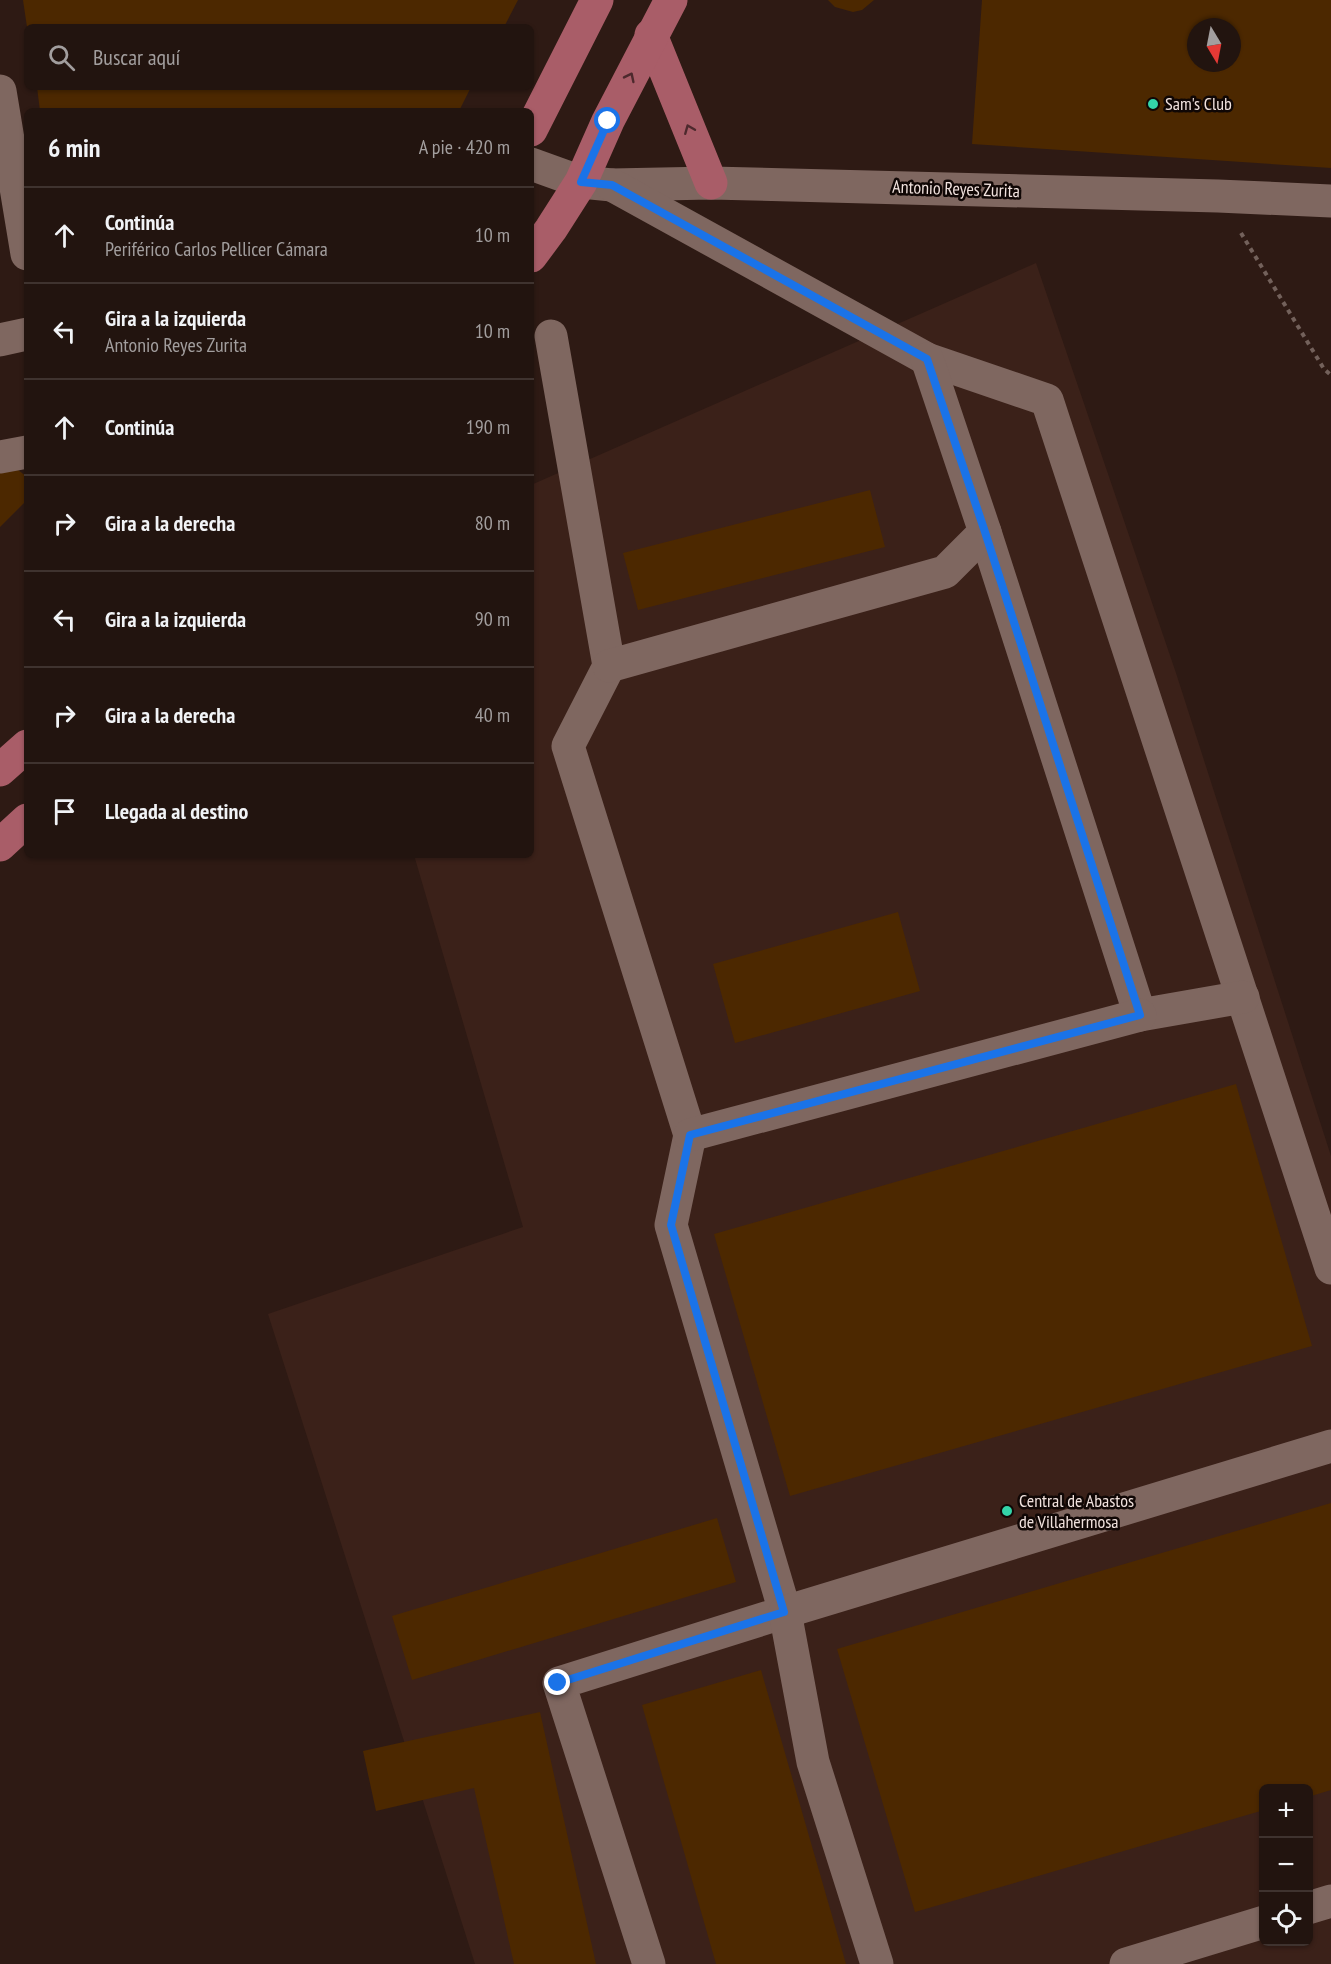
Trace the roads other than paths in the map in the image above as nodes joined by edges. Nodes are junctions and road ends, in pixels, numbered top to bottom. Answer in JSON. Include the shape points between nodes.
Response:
{"nodes":[{"id":1,"x":597,"y":0,"type":"edge"},
{"id":2,"x":670,"y":0,"type":"edge"},
{"id":3,"x":651,"y":35,"type":"junction"},
{"id":4,"x":0,"y":91,"type":"edge"},
{"id":5,"x":534,"y":124,"type":"edge"},
{"id":6,"x":534,"y":166,"type":"edge"},
{"id":7,"x":596,"y":183,"type":"junction"},
{"id":8,"x":711,"y":183,"type":"junction"},
{"id":9,"x":1331,"y":201,"type":"edge"},
{"id":10,"x":24,"y":236,"type":"edge"},
{"id":11,"x":534,"y":252,"type":"edge"},
{"id":12,"x":24,"y":335,"type":"edge"},
{"id":13,"x":551,"y":336,"type":"dead end"},
{"id":14,"x":0,"y":340,"type":"edge"},
{"id":15,"x":927,"y":359,"type":"junction"},
{"id":16,"x":24,"y":453,"type":"edge"},
{"id":17,"x":0,"y":457,"type":"edge"},
{"id":18,"x":985,"y":532,"type":"junction"},
{"id":19,"x":609,"y":666,"type":"junction"},
{"id":20,"x":24,"y":749,"type":"edge"},
{"id":21,"x":0,"y":770,"type":"edge"},
{"id":22,"x":24,"y":823,"type":"edge"},
{"id":23,"x":0,"y":845,"type":"edge"},
{"id":24,"x":1243,"y":997,"type":"junction"},
{"id":25,"x":1140,"y":1015,"type":"junction"},
{"id":26,"x":690,"y":1135,"type":"junction"},
{"id":27,"x":1331,"y":1268,"type":"edge"},
{"id":28,"x":1331,"y":1446,"type":"edge"},
{"id":29,"x":784,"y":1612,"type":"junction"},
{"id":30,"x":1331,"y":1901,"type":"edge"},
{"id":31,"x":1313,"y":1906,"type":"edge"},
{"id":32,"x":1259,"y":1923,"type":"edge"},
{"id":33,"x":649,"y":1964,"type":"edge"},
{"id":34,"x":877,"y":1964,"type":"edge"},
{"id":35,"x":1126,"y":1964,"type":"edge"}],
"edges":[{"from":1,"to":5,"type":"main road"},
{"from":2,"to":3,"type":"main road"},
{"from":7,"to":3,"type":"main road","one_way":true},
{"from":8,"to":3,"type":"main road","one_way":true},
{"from":4,"to":10,"type":"street"},
{"from":6,"to":7,"type":"street"},
{"from":7,"to":8,"type":"street","name":"Antonio Reyes Zurita"},
{"from":7,"to":11,"type":"main road"},
{"from":7,"to":15,"type":"street"},
{"from":8,"to":9,"type":"street","name":"Antonio Reyes Zurita"},
{"from":12,"to":14,"type":"street"},
{"from":13,"to":19,"type":"street"},
{"from":15,"to":18,"type":"street"},
{"from":15,"to":24,"type":"street","via":[[1047,400]]},
{"from":16,"to":17,"type":"street"},
{"from":18,"to":19,"type":"street","via":[[945,572]]},
{"from":18,"to":25,"type":"street"},
{"from":19,"to":26,"type":"street","via":[[568,746]]},
{"from":20,"to":21,"type":"main road"},
{"from":22,"to":23,"type":"main road"},
{"from":24,"to":25,"type":"street"},
{"from":24,"to":27,"type":"street"},
{"from":25,"to":26,"type":"street"},
{"from":26,"to":29,"type":"street","via":[[671,1225]]},
{"from":28,"to":29,"type":"street"},
{"from":29,"to":33,"type":"street","via":[[558,1683]]},
{"from":29,"to":34,"type":"street","via":[[813,1762]]},
{"from":30,"to":31,"type":"street"},
{"from":32,"to":35,"type":"street"}]}
